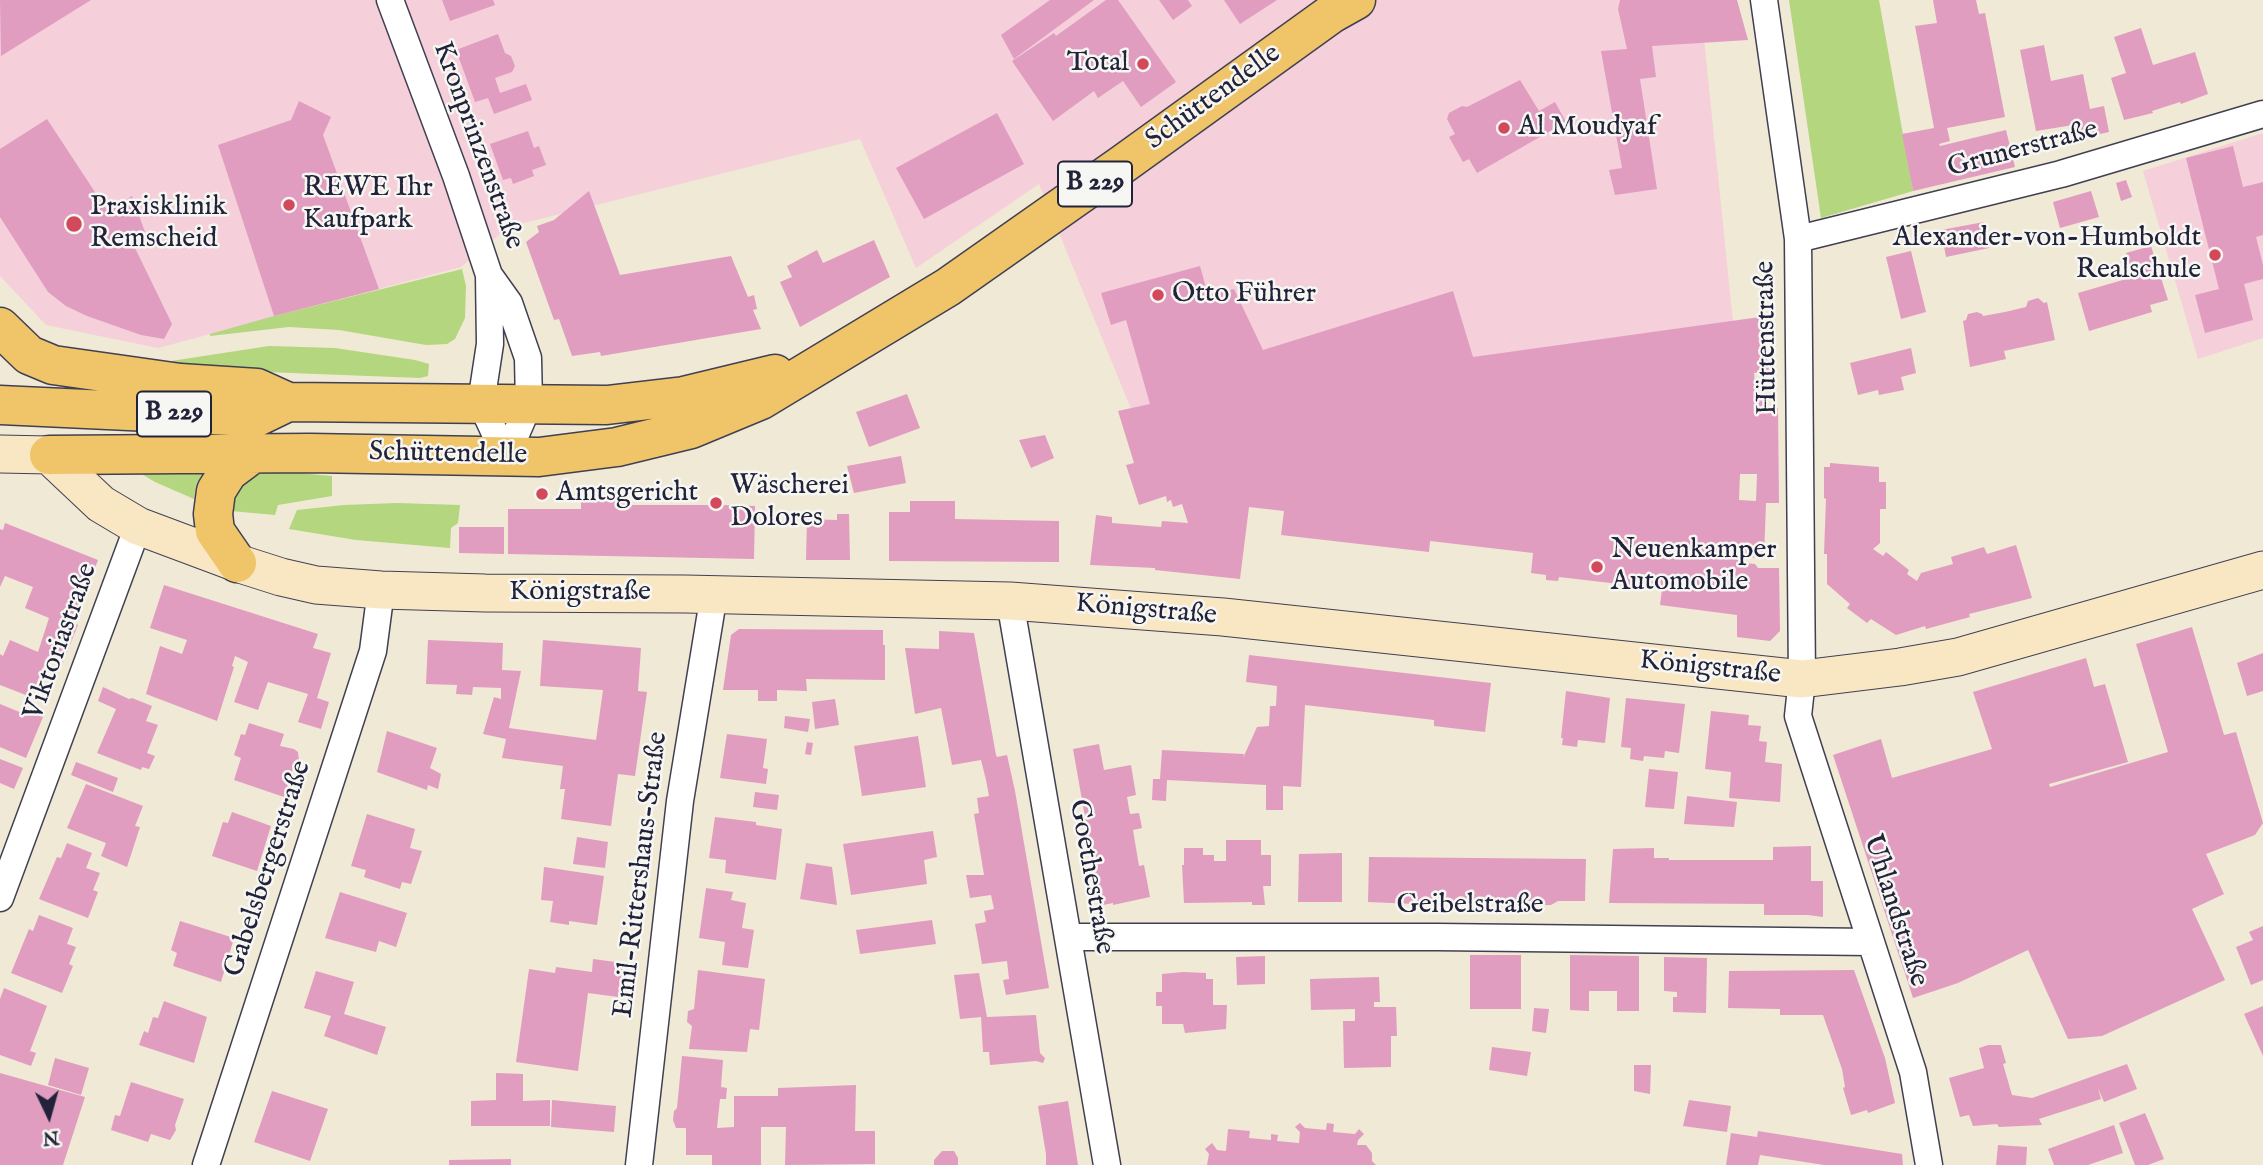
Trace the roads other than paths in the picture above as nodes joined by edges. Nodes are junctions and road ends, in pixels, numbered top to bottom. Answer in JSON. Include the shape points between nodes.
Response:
{"nodes":[{"id":1,"x":390,"y":0,"type":"edge"},
{"id":2,"x":1356,"y":0,"type":"edge"},
{"id":3,"x":1764,"y":0,"type":"edge"},
{"id":4,"x":2263,"y":114,"type":"edge"},
{"id":5,"x":1798,"y":239,"type":"junction"},
{"id":6,"x":489,"y":275,"type":"junction"},
{"id":7,"x":0,"y":327,"type":"edge"},
{"id":8,"x":29,"y":355,"type":"junction"},
{"id":9,"x":827,"y":360,"type":"junction"},
{"id":10,"x":288,"y":402,"type":"junction"},
{"id":11,"x":481,"y":403,"type":"junction"},
{"id":12,"x":529,"y":404,"type":"junction"},
{"id":13,"x":0,"y":408,"type":"edge"},
{"id":14,"x":57,"y":410,"type":"junction"},
{"id":15,"x":0,"y":454,"type":"edge"},
{"id":16,"x":252,"y":454,"type":"junction"},
{"id":17,"x":49,"y":455,"type":"junction"},
{"id":18,"x":506,"y":457,"type":"junction"},
{"id":19,"x":138,"y":526,"type":"junction"},
{"id":20,"x":237,"y":563,"type":"junction"},
{"id":21,"x":2263,"y":570,"type":"edge"},
{"id":22,"x":381,"y":590,"type":"junction"},
{"id":23,"x":714,"y":594,"type":"junction"},
{"id":24,"x":1010,"y":601,"type":"junction"},
{"id":25,"x":1802,"y":679,"type":"junction"},
{"id":26,"x":0,"y":898,"type":"edge"},
{"id":27,"x":1069,"y":937,"type":"junction"},
{"id":28,"x":1871,"y":942,"type":"junction"},
{"id":29,"x":206,"y":1165,"type":"edge"},
{"id":30,"x":639,"y":1165,"type":"edge"},
{"id":31,"x":1107,"y":1165,"type":"edge"},
{"id":32,"x":1929,"y":1165,"type":"edge"}],
"edges":[{"from":1,"to":6,"type":"street","name":"Kronprinzenstraße"},
{"from":2,"to":9,"type":"main road","name":"Schüttendelle","number":"B 229","via":[[948,286]]},
{"from":3,"to":5,"type":"street","name":"Hüttenstraße"},
{"from":4,"to":5,"type":"street","name":"Grunerstraße","via":[[2048,178]]},
{"from":5,"to":25,"type":"street","name":"Hüttenstraße"},
{"from":6,"to":11,"type":"street","name":"Kronprinzenstraße","via":[[490,334]]},
{"from":6,"to":12,"type":"street","name":"Kronprinzenstraße","via":[[509,303],[528,358]]},
{"from":7,"to":8,"type":"main road","number":"B 229"},
{"from":8,"to":10,"type":"main road","name":"Schüttendelle","number":"B 229","via":[[80,370],[257,388]]},
{"from":8,"to":14,"type":"main road","number":"B 229"},
{"from":9,"to":12,"type":"main road","name":"Schüttendelle","number":"B 229","via":[[684,396],[607,405]]},
{"from":9,"to":18,"type":"main road","name":"Schüttendelle","number":"B 229","via":[[761,400],[691,429],[566,455]]},
{"from":10,"to":11,"type":"main road","name":"Schüttendelle","number":"B 229"},
{"from":10,"to":14,"type":"main road","name":"Schüttendelle","number":"B 229","via":[[257,417]]},
{"from":11,"to":12,"type":"main road","name":"Schüttendelle","number":"B 229"},
{"from":11,"to":18,"type":"street"},
{"from":12,"to":18,"type":"street","name":"Kronprinzenstraße"},
{"from":13,"to":14,"type":"main road","number":"B 229"},
{"from":13,"to":17,"type":"main road","number":"B 229"},
{"from":14,"to":17,"type":"main road"},
{"from":15,"to":17,"type":"main road"},
{"from":16,"to":17,"type":"main road","name":"Schüttendelle","number":"B 229"},
{"from":16,"to":18,"type":"main road","name":"Schüttendelle","number":"B 229"},
{"from":16,"to":20,"type":"main road","via":[[228,472],[216,491],[215,531]]},
{"from":17,"to":19,"type":"main road","name":"Königstraße","via":[[101,504]]},
{"from":19,"to":20,"type":"main road","name":"Königstraße"},
{"from":19,"to":26,"type":"street","name":"Viktoriastraße"},
{"from":20,"to":22,"type":"main road","name":"Königstraße","via":[[316,585]]},
{"from":21,"to":25,"type":"main road","name":"Königstraße","via":[[1958,657]]},
{"from":22,"to":23,"type":"main road","name":"Königstraße"},
{"from":22,"to":29,"type":"street","name":"Gabelsbergerstraße","via":[[373,651]]},
{"from":23,"to":24,"type":"main road","name":"Königstraße"},
{"from":23,"to":30,"type":"street","name":"Emil-Rittershaus-Straße","via":[[680,801]]},
{"from":24,"to":25,"type":"main road","name":"Königstraße","via":[[1223,617]]},
{"from":24,"to":27,"type":"street","name":"Goethestraße"},
{"from":25,"to":28,"type":"street","name":"Uhlandstraße","via":[[1798,716]]},
{"from":27,"to":28,"type":"street","name":"Geibelstraße"},
{"from":27,"to":31,"type":"street","name":"Goethestraße"},
{"from":28,"to":32,"type":"street","name":"Uhlandstraße","via":[[1913,1072]]}]}
